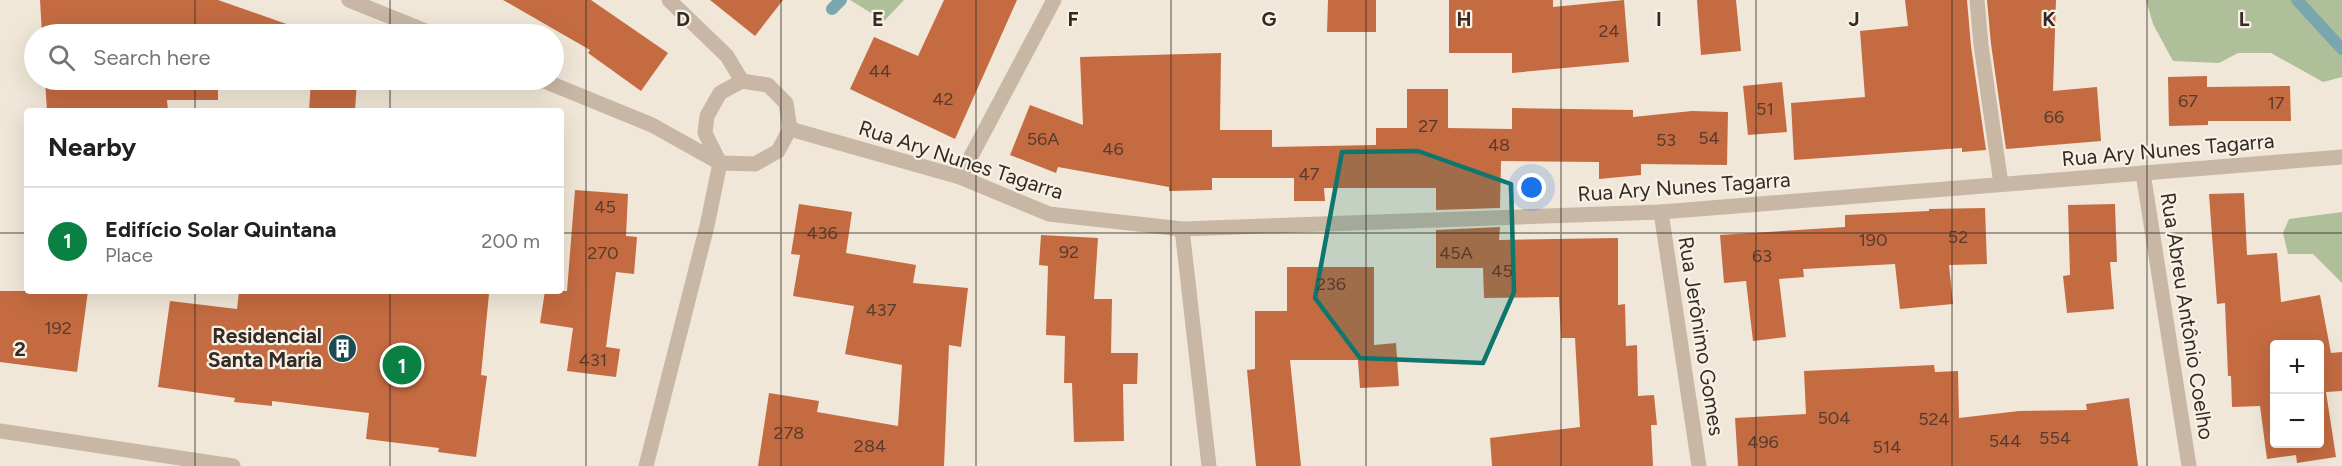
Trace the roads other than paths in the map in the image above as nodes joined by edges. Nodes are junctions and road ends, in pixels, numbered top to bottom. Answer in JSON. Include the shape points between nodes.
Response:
{"nodes":[{"id":1,"x":348,"y":0,"type":"edge"},
{"id":2,"x":669,"y":0,"type":"edge"},
{"id":3,"x":1054,"y":0,"type":"edge"},
{"id":4,"x":1977,"y":0,"type":"edge"},
{"id":5,"x":408,"y":24,"type":"edge"},
{"id":6,"x":742,"y":81,"type":"junction"},
{"id":7,"x":564,"y":89,"type":"edge"},
{"id":8,"x":790,"y":129,"type":"junction"},
{"id":9,"x":705,"y":133,"type":"junction"},
{"id":10,"x":683,"y":142,"type":"junction"},
{"id":11,"x":2342,"y":157,"type":"edge"},
{"id":12,"x":720,"y":163,"type":"junction"},
{"id":13,"x":2143,"y":173,"type":"junction"},
{"id":14,"x":960,"y":177,"type":"junction"},
{"id":15,"x":2001,"y":184,"type":"junction"},
{"id":16,"x":1660,"y":212,"type":"junction"},
{"id":17,"x":1182,"y":230,"type":"junction"},
{"id":18,"x":0,"y":431,"type":"edge"},
{"id":19,"x":650,"y":462,"type":"edge"},
{"id":20,"x":233,"y":466,"type":"edge"},
{"id":21,"x":1209,"y":466,"type":"edge"},
{"id":22,"x":1699,"y":466,"type":"edge"},
{"id":23,"x":2189,"y":466,"type":"edge"}],
"edges":[{"from":1,"to":5,"type":"street"},
{"from":2,"to":6,"type":"street","via":[[727,56]]},
{"from":3,"to":14,"type":"street"},
{"from":4,"to":15,"type":"street"},
{"from":6,"to":8,"type":"street","via":[[768,86],[786,103]]},
{"from":6,"to":9,"type":"street","via":[[720,93],[707,116]]},
{"from":7,"to":10,"type":"street","via":[[652,124]]},
{"from":8,"to":12,"type":"street","via":[[778,151],[755,164]]},
{"from":8,"to":14,"type":"street","name":"Rua Ary Nunes Tagarra"},
{"from":9,"to":10,"type":"street","via":[[696,140]]},
{"from":9,"to":12,"type":"street"},
{"from":10,"to":12,"type":"street"},
{"from":11,"to":13,"type":"street","name":"Rua Ary Nunes Tagarra"},
{"from":12,"to":19,"type":"street"},
{"from":13,"to":15,"type":"street","name":"Rua Ary Nunes Tagarra"},
{"from":13,"to":23,"type":"street","name":"Rua Abreu Antônio Coelho"},
{"from":14,"to":17,"type":"street","name":"Rua Ary Nunes Tagarra","via":[[1049,214]]},
{"from":15,"to":16,"type":"street","name":"Rua Ary Nunes Tagarra"},
{"from":16,"to":17,"type":"street","name":"Rua Ary Nunes Tagarra"},
{"from":16,"to":22,"type":"street","name":"Rua Jerônimo Gomes"},
{"from":17,"to":21,"type":"street"},
{"from":18,"to":20,"type":"street"}]}
